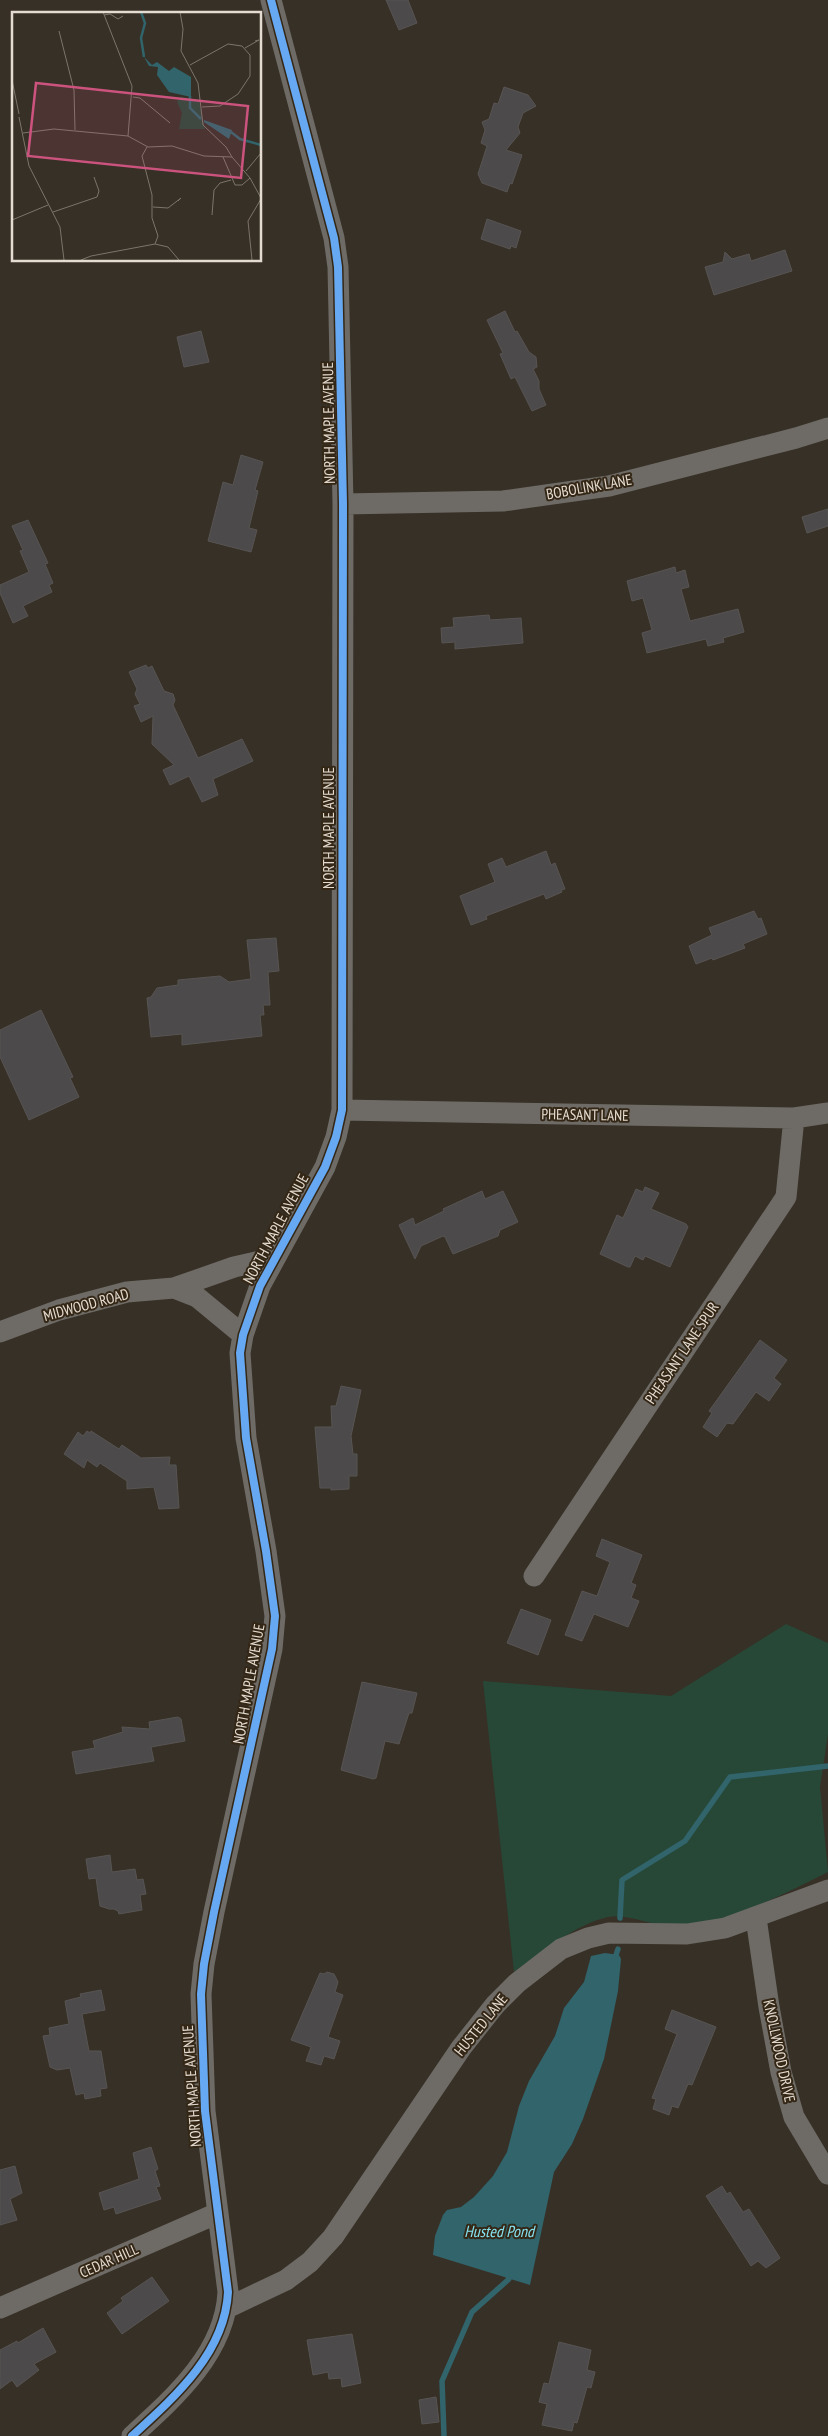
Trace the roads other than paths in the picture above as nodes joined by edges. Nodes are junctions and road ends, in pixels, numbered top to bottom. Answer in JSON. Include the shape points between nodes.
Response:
{"nodes":[{"id":1,"x":271,"y":0,"type":"edge"},
{"id":2,"x":828,"y":428,"type":"edge"},
{"id":3,"x":344,"y":504,"type":"junction"},
{"id":4,"x":342,"y":1110,"type":"junction"},
{"id":5,"x":828,"y":1113,"type":"edge"},
{"id":6,"x":794,"y":1118,"type":"junction"},
{"id":7,"x":274,"y":1258,"type":"junction"},
{"id":8,"x":174,"y":1288,"type":"junction"},
{"id":9,"x":0,"y":1332,"type":"edge"},
{"id":10,"x":243,"y":1335,"type":"junction"},
{"id":11,"x":534,"y":1576,"type":"dead end"},
{"id":12,"x":828,"y":1890,"type":"edge"},
{"id":13,"x":756,"y":1918,"type":"junction"},
{"id":14,"x":828,"y":2174,"type":"edge"},
{"id":15,"x":218,"y":2213,"type":"junction"},
{"id":16,"x":0,"y":2308,"type":"edge"},
{"id":17,"x":227,"y":2308,"type":"junction"},
{"id":18,"x":132,"y":2436,"type":"edge"}],
"edges":[{"from":1,"to":3,"type":"street","name":"NORTH MAPLE AVENUE","via":[[334,238],[338,267]]},
{"from":2,"to":3,"type":"street","name":"BOBOLINK LANE","via":[[609,486],[503,501]]},
{"from":3,"to":4,"type":"street","name":"NORTH MAPLE AVENUE"},
{"from":4,"to":6,"type":"street","name":"PHEASANT LANE"},
{"from":4,"to":7,"type":"street","name":"NORTH MAPLE AVENUE","via":[[325,1166]]},
{"from":5,"to":6,"type":"street","name":"PHEASANT LANE"},
{"from":6,"to":11,"type":"street","name":"PHEASANT LANE SPUR","via":[[786,1197]]},
{"from":7,"to":8,"type":"street","name":"MIDWOOD ROAD"},
{"from":7,"to":10,"type":"street","name":"NORTH MAPLE AVENUE","via":[[260,1286]]},
{"from":8,"to":9,"type":"street","name":"MIDWOOD ROAD","via":[[118,1294],[59,1310]]},
{"from":8,"to":10,"type":"street","name":"MIDWOOD ROAD","via":[[197,1297]]},
{"from":10,"to":15,"type":"street","name":"NORTH MAPLE AVENUE","via":[[240,1353],[246,1438],[275,1616],[270,1658],[214,1912],[201,1994],[204,2103]]},
{"from":12,"to":13,"type":"street","name":"HUSTED LANE"},
{"from":13,"to":14,"type":"street","name":"KNOLLWOOD DRIVE","via":[[781,2072],[794,2117]]},
{"from":13,"to":17,"type":"street","name":"HUSTED LANE","via":[[726,1928],[687,1934],[609,1933],[561,1949],[517,1983],[495,2005],[461,2048],[333,2237],[310,2262],[286,2280]]},
{"from":15,"to":16,"type":"street","name":"CEDAR HILL"},
{"from":15,"to":17,"type":"street","name":"NORTH MAPLE AVENUE","via":[[228,2292]]},
{"from":17,"to":18,"type":"street","name":"NORTH MAPLE AVENUE","via":[[213,2346],[198,2368],[167,2405]]}]}
